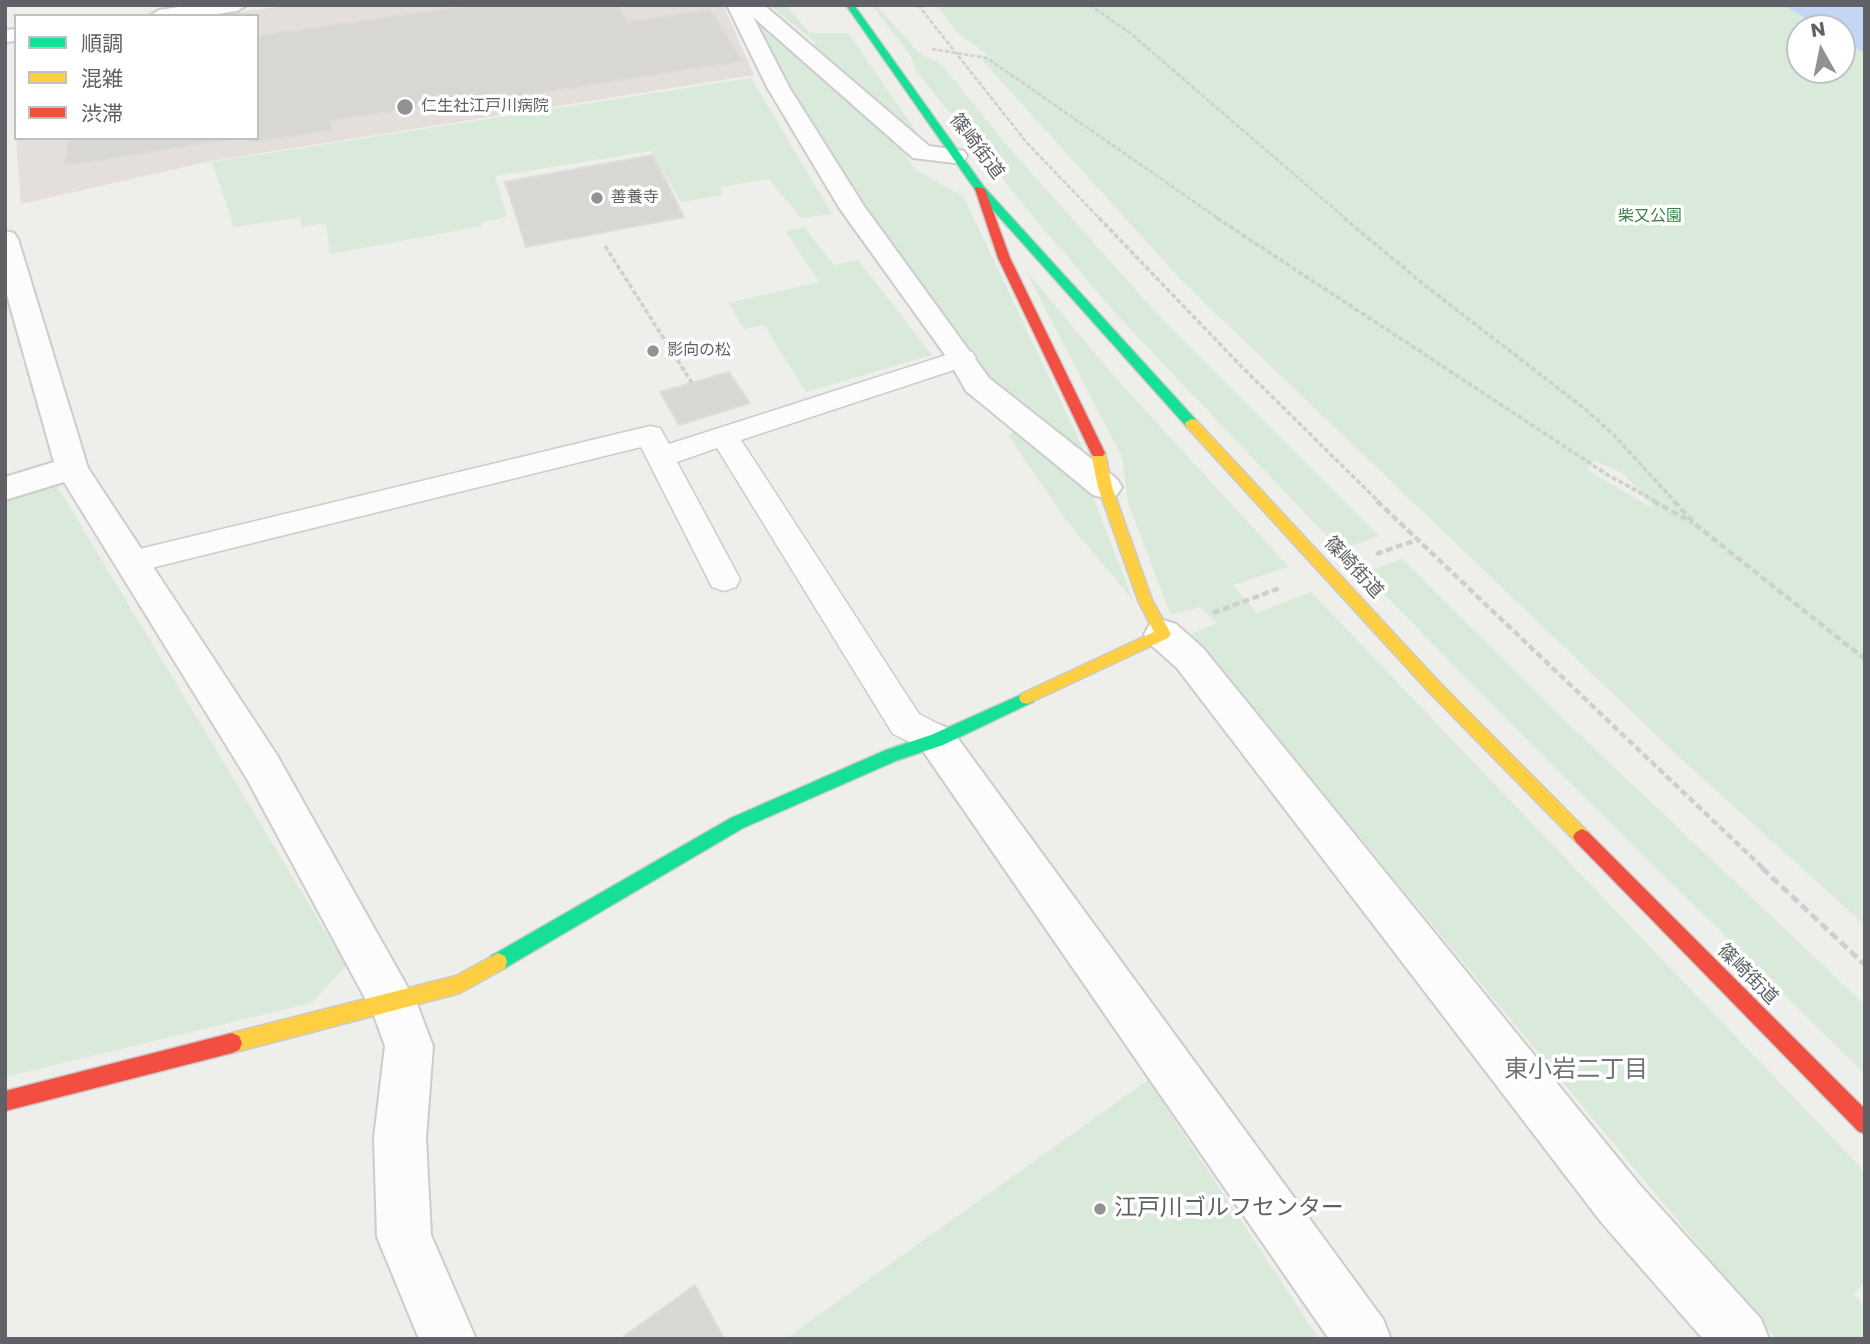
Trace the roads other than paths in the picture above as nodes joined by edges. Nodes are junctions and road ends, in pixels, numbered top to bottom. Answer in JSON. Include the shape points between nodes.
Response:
{"nodes":[{"id":1,"x":237,"y":5,"type":"edge"},
{"id":2,"x":737,"y":5,"type":"edge"},
{"id":3,"x":752,"y":5,"type":"edge"},
{"id":4,"x":850,"y":5,"type":"edge"},
{"id":5,"x":173,"y":14,"type":"edge"},
{"id":6,"x":955,"y":156,"type":"junction"},
{"id":7,"x":980,"y":189,"type":"junction"},
{"id":8,"x":5,"y":239,"type":"edge"},
{"id":9,"x":962,"y":358,"type":"junction"},
{"id":10,"x":724,"y":436,"type":"junction"},
{"id":11,"x":660,"y":457,"type":"junction"},
{"id":12,"x":72,"y":468,"type":"junction"},
{"id":13,"x":1105,"y":487,"type":"junction"},
{"id":14,"x":5,"y":489,"type":"edge"},
{"id":15,"x":131,"y":562,"type":"junction"},
{"id":16,"x":724,"y":579,"type":"dead end"},
{"id":17,"x":1163,"y":634,"type":"junction"},
{"id":18,"x":937,"y":740,"type":"junction"},
{"id":19,"x":393,"y":1004,"type":"junction"},
{"id":20,"x":5,"y":1101,"type":"edge"},
{"id":21,"x":1865,"y":1124,"type":"edge"},
{"id":22,"x":448,"y":1339,"type":"edge"},
{"id":23,"x":1363,"y":1339,"type":"edge"},
{"id":24,"x":1741,"y":1339,"type":"edge"}],
"edges":[{"from":1,"to":5,"type":"street"},
{"from":2,"to":9,"type":"street","via":[[778,87],[853,209]]},
{"from":3,"to":6,"type":"street","via":[[922,153]]},
{"from":4,"to":6,"type":"main road","name":"篠崎街道"},
{"from":6,"to":7,"type":"main road","name":"篠崎街道"},
{"from":7,"to":13,"type":"main road","via":[[1004,258],[1101,458]]},
{"from":7,"to":21,"type":"main road","name":"篠崎街道","via":[[1435,688]]},
{"from":8,"to":12,"type":"street"},
{"from":9,"to":10,"type":"lane"},
{"from":9,"to":13,"type":"street","via":[[977,384],[994,400]]},
{"from":10,"to":11,"type":"lane"},
{"from":10,"to":18,"type":"lane","via":[[905,724]]},
{"from":11,"to":15,"type":"lane","via":[[650,435]]},
{"from":11,"to":16,"type":"lane"},
{"from":12,"to":14,"type":"street"},
{"from":12,"to":15,"type":"street"},
{"from":13,"to":17,"type":"main road","via":[[1145,600]]},
{"from":15,"to":19,"type":"street","via":[[262,767]]},
{"from":17,"to":18,"type":"main road"},
{"from":17,"to":24,"type":"street","via":[[1190,658],[1620,1203]]},
{"from":18,"to":19,"type":"main road","via":[[737,823],[460,984]]},
{"from":18,"to":23,"type":"street"},
{"from":19,"to":20,"type":"main road"},
{"from":19,"to":22,"type":"street","via":[[410,1046],[400,1138],[404,1237]]}]}
